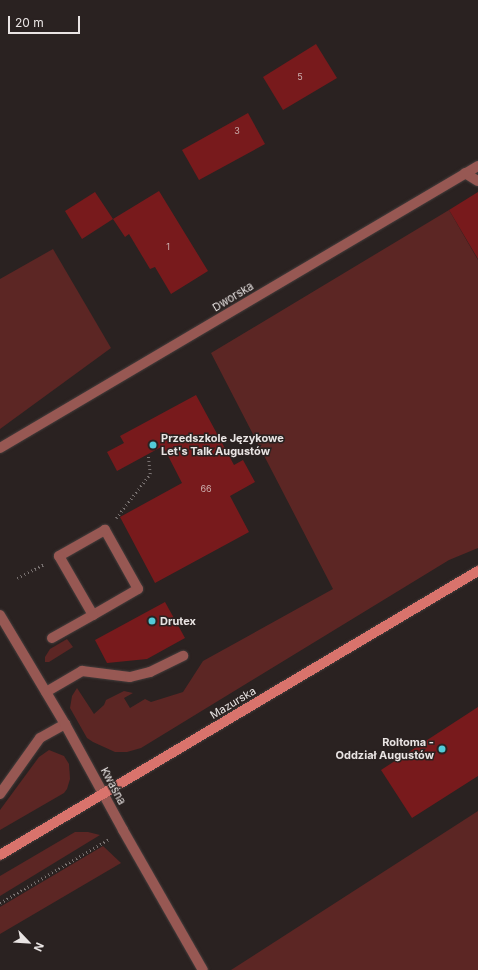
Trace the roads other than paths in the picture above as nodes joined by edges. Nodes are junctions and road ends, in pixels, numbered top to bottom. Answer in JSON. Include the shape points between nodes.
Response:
{"nodes":[{"id":1,"x":478,"y":166,"type":"edge"},
{"id":2,"x":465,"y":173,"type":"junction"},
{"id":3,"x":478,"y":181,"type":"edge"},
{"id":4,"x":0,"y":448,"type":"edge"},
{"id":5,"x":478,"y":571,"type":"edge"},
{"id":6,"x":0,"y":615,"type":"edge"},
{"id":7,"x":93,"y":615,"type":"junction"},
{"id":8,"x":52,"y":638,"type":"dead end"},
{"id":9,"x":183,"y":656,"type":"dead end"},
{"id":10,"x":46,"y":692,"type":"junction"},
{"id":11,"x":65,"y":724,"type":"junction"},
{"id":12,"x":0,"y":794,"type":"edge"},
{"id":13,"x":103,"y":794,"type":"junction"},
{"id":14,"x":0,"y":855,"type":"edge"},
{"id":15,"x":202,"y":970,"type":"edge"}],
"edges":[{"from":1,"to":2,"type":"street","name":"Dworska"},
{"from":2,"to":3,"type":"street"},
{"from":2,"to":4,"type":"street","name":"Dworska"},
{"from":5,"to":13,"type":"main road","name":"Mazurska"},
{"from":6,"to":10,"type":"street","name":"Kwaśna"},
{"from":7,"to":7,"type":"street","via":[[138,589],[105,530],[59,556]]},
{"from":7,"to":8,"type":"street"},
{"from":9,"to":10,"type":"street","via":[[150,672],[130,677],[82,671]]},
{"from":10,"to":11,"type":"street","name":"Kwaśna"},
{"from":11,"to":12,"type":"street","via":[[40,738]]},
{"from":11,"to":13,"type":"street","name":"Kwaśna"},
{"from":13,"to":14,"type":"main road","name":"Mazurska"},
{"from":13,"to":15,"type":"street","name":"Kwaśna"}]}
